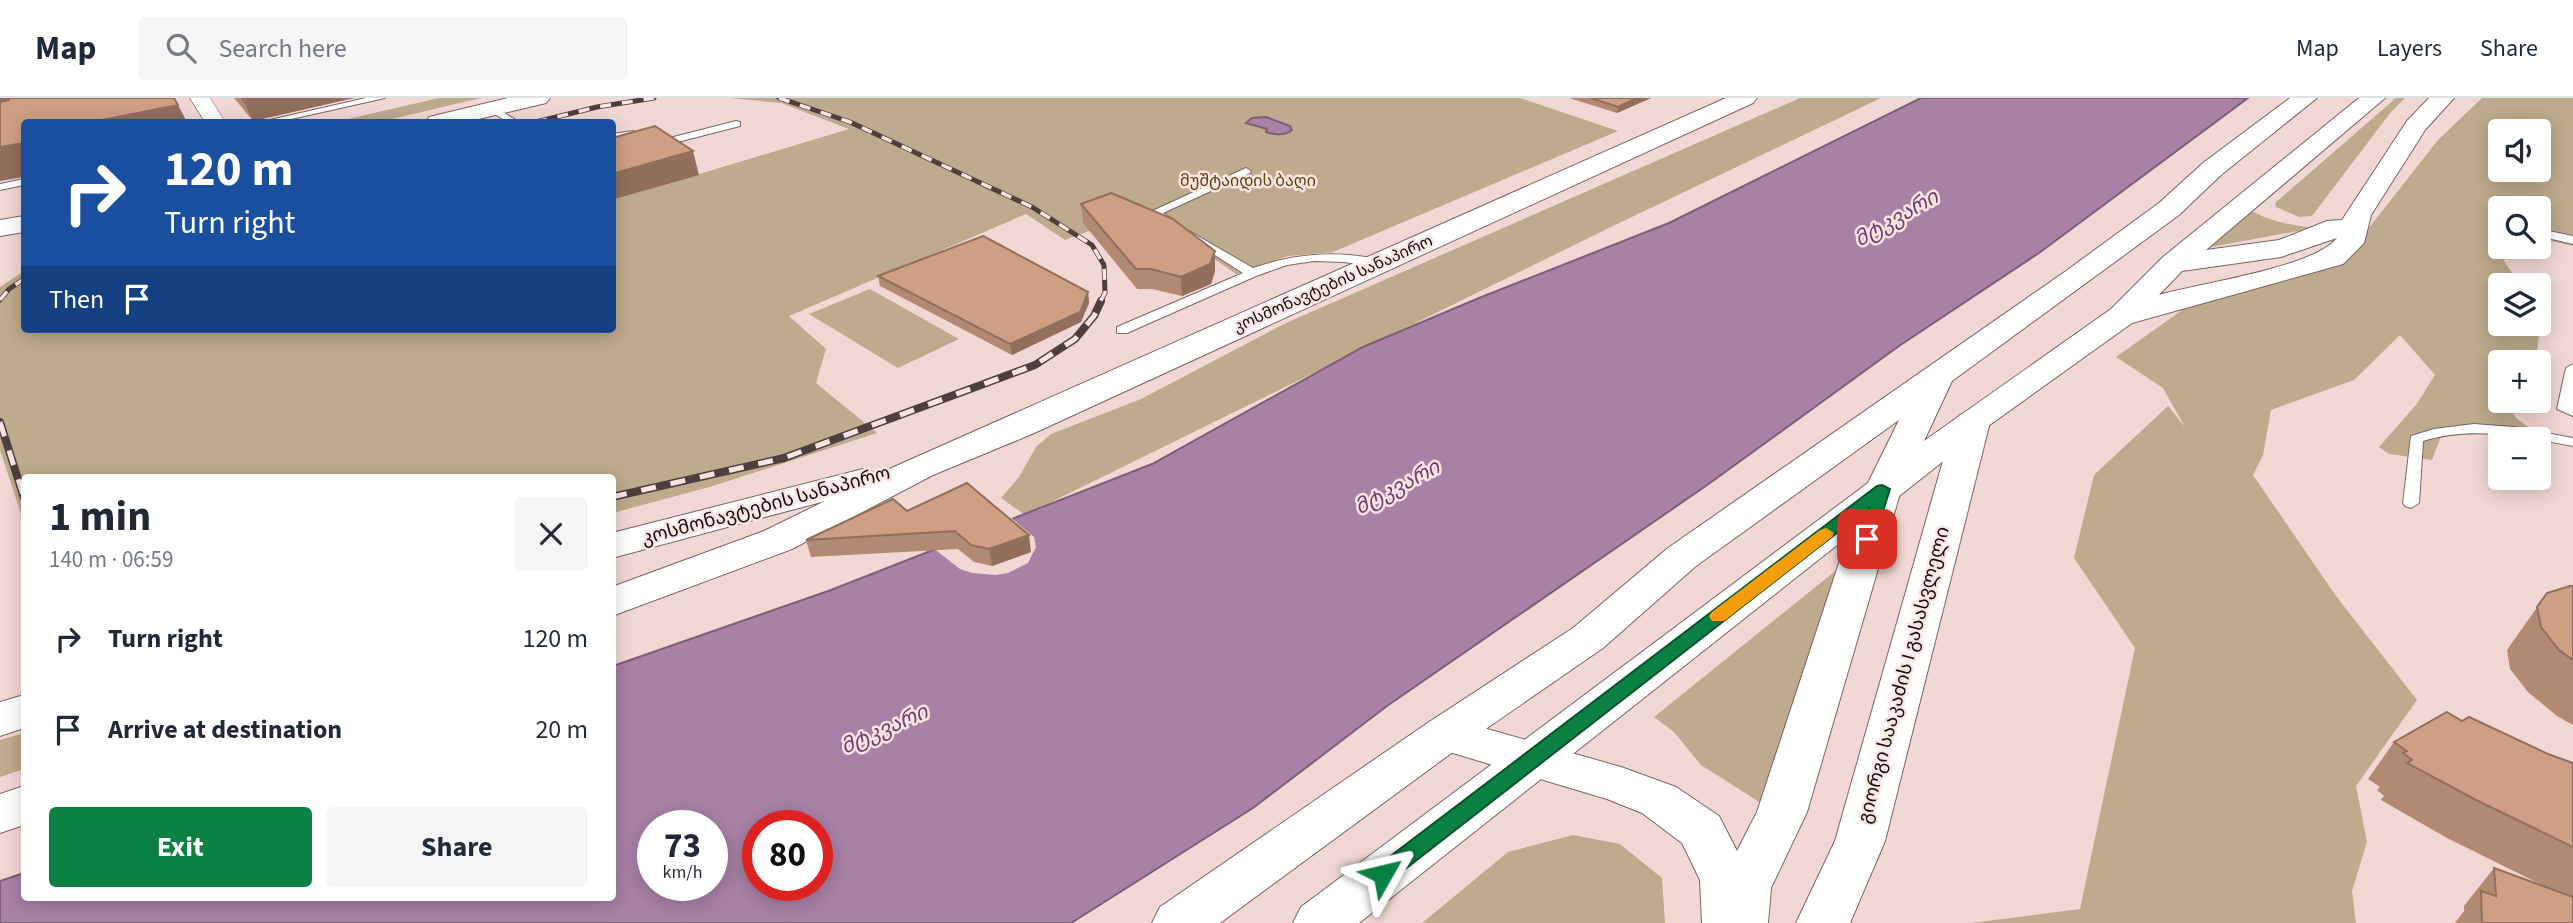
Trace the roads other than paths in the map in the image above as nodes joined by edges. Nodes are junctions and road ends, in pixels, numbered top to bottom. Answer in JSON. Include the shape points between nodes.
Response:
{"nodes":[{"id":1,"x":200,"y":98,"type":"edge"},
{"id":2,"x":380,"y":98,"type":"edge"},
{"id":3,"x":537,"y":98,"type":"edge"},
{"id":4,"x":1745,"y":98,"type":"edge"},
{"id":5,"x":2305,"y":98,"type":"edge"},
{"id":6,"x":2373,"y":98,"type":"edge"},
{"id":7,"x":2442,"y":98,"type":"edge"},
{"id":8,"x":492,"y":109,"type":"junction"},
{"id":9,"x":213,"y":119,"type":"edge"},
{"id":10,"x":280,"y":119,"type":"edge"},
{"id":11,"x":450,"y":119,"type":"edge"},
{"id":12,"x":509,"y":119,"type":"edge"},
{"id":13,"x":736,"y":124,"type":"dead end"},
{"id":14,"x":616,"y":137,"type":"edge"},
{"id":15,"x":1246,"y":171,"type":"dead end"},
{"id":16,"x":21,"y":183,"type":"edge"},
{"id":17,"x":0,"y":187,"type":"edge"},
{"id":18,"x":2267,"y":213,"type":"junction"},
{"id":19,"x":2350,"y":219,"type":"junction"},
{"id":20,"x":21,"y":224,"type":"edge"},
{"id":21,"x":0,"y":228,"type":"edge"},
{"id":22,"x":2551,"y":235,"type":"edge"},
{"id":23,"x":2573,"y":240,"type":"edge"},
{"id":24,"x":1378,"y":263,"type":"junction"},
{"id":25,"x":2173,"y":263,"type":"junction"},
{"id":26,"x":1252,"y":273,"type":"junction"},
{"id":27,"x":2077,"y":277,"type":"junction"},
{"id":28,"x":2122,"y":316,"type":"junction"},
{"id":29,"x":1122,"y":330,"type":"dead end"},
{"id":30,"x":2573,"y":368,"type":"edge"},
{"id":31,"x":1937,"y":377,"type":"junction"},
{"id":32,"x":2573,"y":412,"type":"edge"},
{"id":33,"x":1972,"y":422,"type":"junction"},
{"id":34,"x":2573,"y":442,"type":"edge"},
{"id":35,"x":920,"y":467,"type":"junction"},
{"id":36,"x":1882,"y":489,"type":"junction"},
{"id":37,"x":2411,"y":503,"type":"dead end"},
{"id":38,"x":616,"y":545,"type":"edge"},
{"id":39,"x":616,"y":600,"type":"edge"},
{"id":40,"x":21,"y":712,"type":"edge"},
{"id":41,"x":0,"y":719,"type":"edge"},
{"id":42,"x":1444,"y":734,"type":"junction"},
{"id":43,"x":1531,"y":761,"type":"junction"},
{"id":44,"x":21,"y":806,"type":"edge"},
{"id":45,"x":0,"y":814,"type":"edge"},
{"id":46,"x":1179,"y":923,"type":"edge"},
{"id":47,"x":1320,"y":923,"type":"edge"},
{"id":48,"x":1729,"y":923,"type":"edge"},
{"id":49,"x":1741,"y":923,"type":"edge"},
{"id":50,"x":1822,"y":923,"type":"edge"}],
"edges":[{"from":1,"to":9,"type":"street"},
{"from":2,"to":10,"type":"lane"},
{"from":3,"to":8,"type":"main road"},
{"from":4,"to":24,"type":"main road","name":"კოსმონავტების სანაპირო"},
{"from":5,"to":27,"type":"main road"},
{"from":6,"to":18,"type":"main road"},
{"from":7,"to":19,"type":"main road","via":[[2416,126]]},
{"from":8,"to":11,"type":"main road"},
{"from":8,"to":12,"type":"lane"},
{"from":13,"to":14,"type":"lane","via":[[658,144],[646,144],[634,134]]},
{"from":15,"to":26,"type":"lane","via":[[1154,213]]},
{"from":16,"to":17,"type":"lane"},
{"from":18,"to":19,"type":"main road","via":[[2317,226]]},
{"from":18,"to":25,"type":"main road"},
{"from":19,"to":25,"type":"main road","via":[[2323,235],[2286,246]]},
{"from":19,"to":28,"type":"main road","via":[[2350,243],[2333,258]]},
{"from":20,"to":21,"type":"main road"},
{"from":22,"to":23,"type":"lane"},
{"from":24,"to":26,"type":"lane","via":[[1309,256]]},
{"from":24,"to":35,"type":"main road","name":"კოსმონავტების სანაპირო"},
{"from":25,"to":27,"type":"main road"},
{"from":25,"to":28,"type":"main road"},
{"from":26,"to":29,"type":"lane"},
{"from":27,"to":31,"type":"main road"},
{"from":28,"to":33,"type":"main road"},
{"from":30,"to":32,"type":"lane","via":[[2564,409]]},
{"from":31,"to":36,"type":"main road"},
{"from":31,"to":42,"type":"main road","via":[[1682,556],[1588,638]]},
{"from":33,"to":36,"type":"main road"},
{"from":33,"to":50,"type":"main road","name":"გიორგი სააკაძის I გასასვლელი","via":[[1860,841]]},
{"from":34,"to":37,"type":"lane","via":[[2493,430],[2456,428],[2431,433],[2416,439]]},
{"from":35,"to":38,"type":"main road","name":"კოსმონავტების სანაპირო"},
{"from":35,"to":39,"type":"main road","name":"კოსმონავტების სანაპირო","via":[[778,540]]},
{"from":36,"to":43,"type":"main road"},
{"from":36,"to":49,"type":"main road","via":[[1782,812],[1745,888]]},
{"from":40,"to":41,"type":"main road"},
{"from":42,"to":43,"type":"main road"},
{"from":42,"to":46,"type":"main road"},
{"from":43,"to":47,"type":"main road"},
{"from":43,"to":48,"type":"main road","via":[[1659,800],[1701,830],[1726,880]]},
{"from":44,"to":45,"type":"main road"}]}
